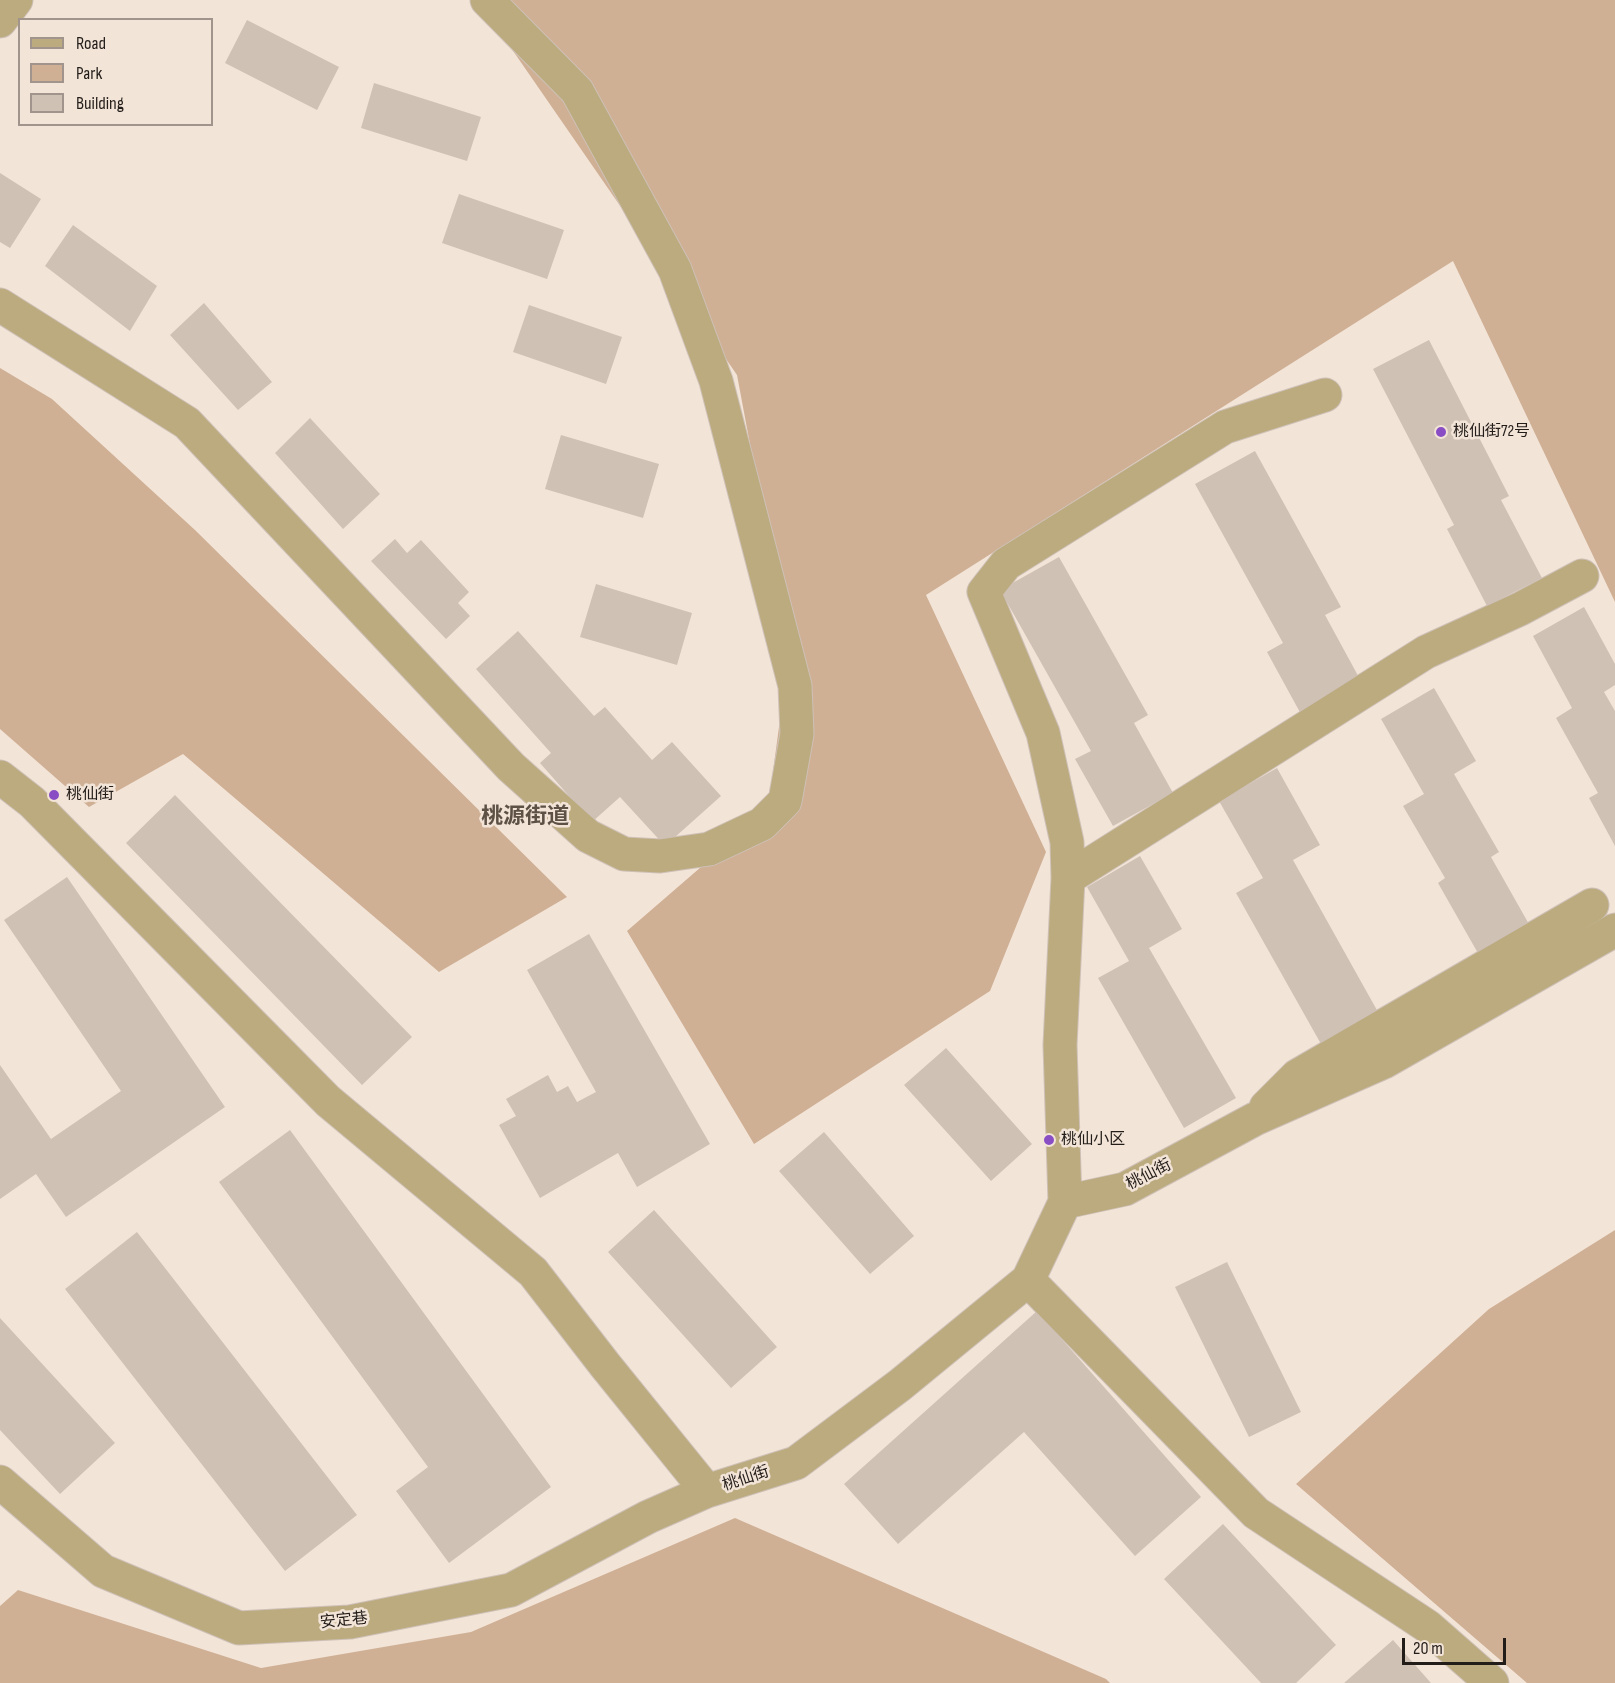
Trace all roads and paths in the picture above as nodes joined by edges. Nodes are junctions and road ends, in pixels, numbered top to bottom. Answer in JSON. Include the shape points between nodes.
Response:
{"nodes":[{"id":1,"x":15,"y":0,"type":"edge"},
{"id":2,"x":487,"y":0,"type":"edge"},
{"id":3,"x":0,"y":21,"type":"edge"},
{"id":4,"x":0,"y":305,"type":"edge"},
{"id":5,"x":1325,"y":395,"type":"dead end"},
{"id":6,"x":1582,"y":576,"type":"dead end"},
{"id":7,"x":0,"y":777,"type":"edge"},
{"id":8,"x":1068,"y":878,"type":"junction"},
{"id":9,"x":1592,"y":905,"type":"dead end"},
{"id":10,"x":1615,"y":930,"type":"edge"},
{"id":11,"x":1255,"y":1119,"type":"junction"},
{"id":12,"x":1065,"y":1202,"type":"junction"},
{"id":13,"x":1028,"y":1280,"type":"junction"},
{"id":14,"x":0,"y":1482,"type":"edge"},
{"id":15,"x":707,"y":1491,"type":"junction"},
{"id":16,"x":1492,"y":1683,"type":"edge"}],
"edges":[{"from":1,"to":3,"type":"street"},
{"from":2,"to":4,"type":"street","via":[[578,91],[675,270],[716,381],[795,686],[797,734],[785,801],[762,824],[710,849],[660,856],[624,854],[588,836],[511,767],[188,423]]},
{"from":5,"to":8,"type":"street","via":[[1225,427],[1006,564],[984,592],[1043,733],[1066,842]]},
{"from":6,"to":8,"type":"street","via":[[1426,652]]},
{"from":7,"to":15,"type":"street","name":"桃仙街","via":[[33,802],[328,1101],[533,1272]]},
{"from":8,"to":12,"type":"street","via":[[1060,1045]]},
{"from":9,"to":11,"type":"street","via":[[1297,1076]]},
{"from":10,"to":11,"type":"street","name":"桃仙街","via":[[1384,1062]]},
{"from":11,"to":12,"type":"street","name":"桃仙街","via":[[1125,1189]]},
{"from":12,"to":13,"type":"street","name":"桃仙街"},
{"from":13,"to":15,"type":"street","name":"桃仙街","via":[[900,1385],[796,1463]]},
{"from":13,"to":16,"type":"street","via":[[1256,1513],[1427,1626]]},
{"from":14,"to":15,"type":"street","name":"安定巷","via":[[103,1571],[239,1628],[350,1622],[511,1590],[648,1517]]}]}
